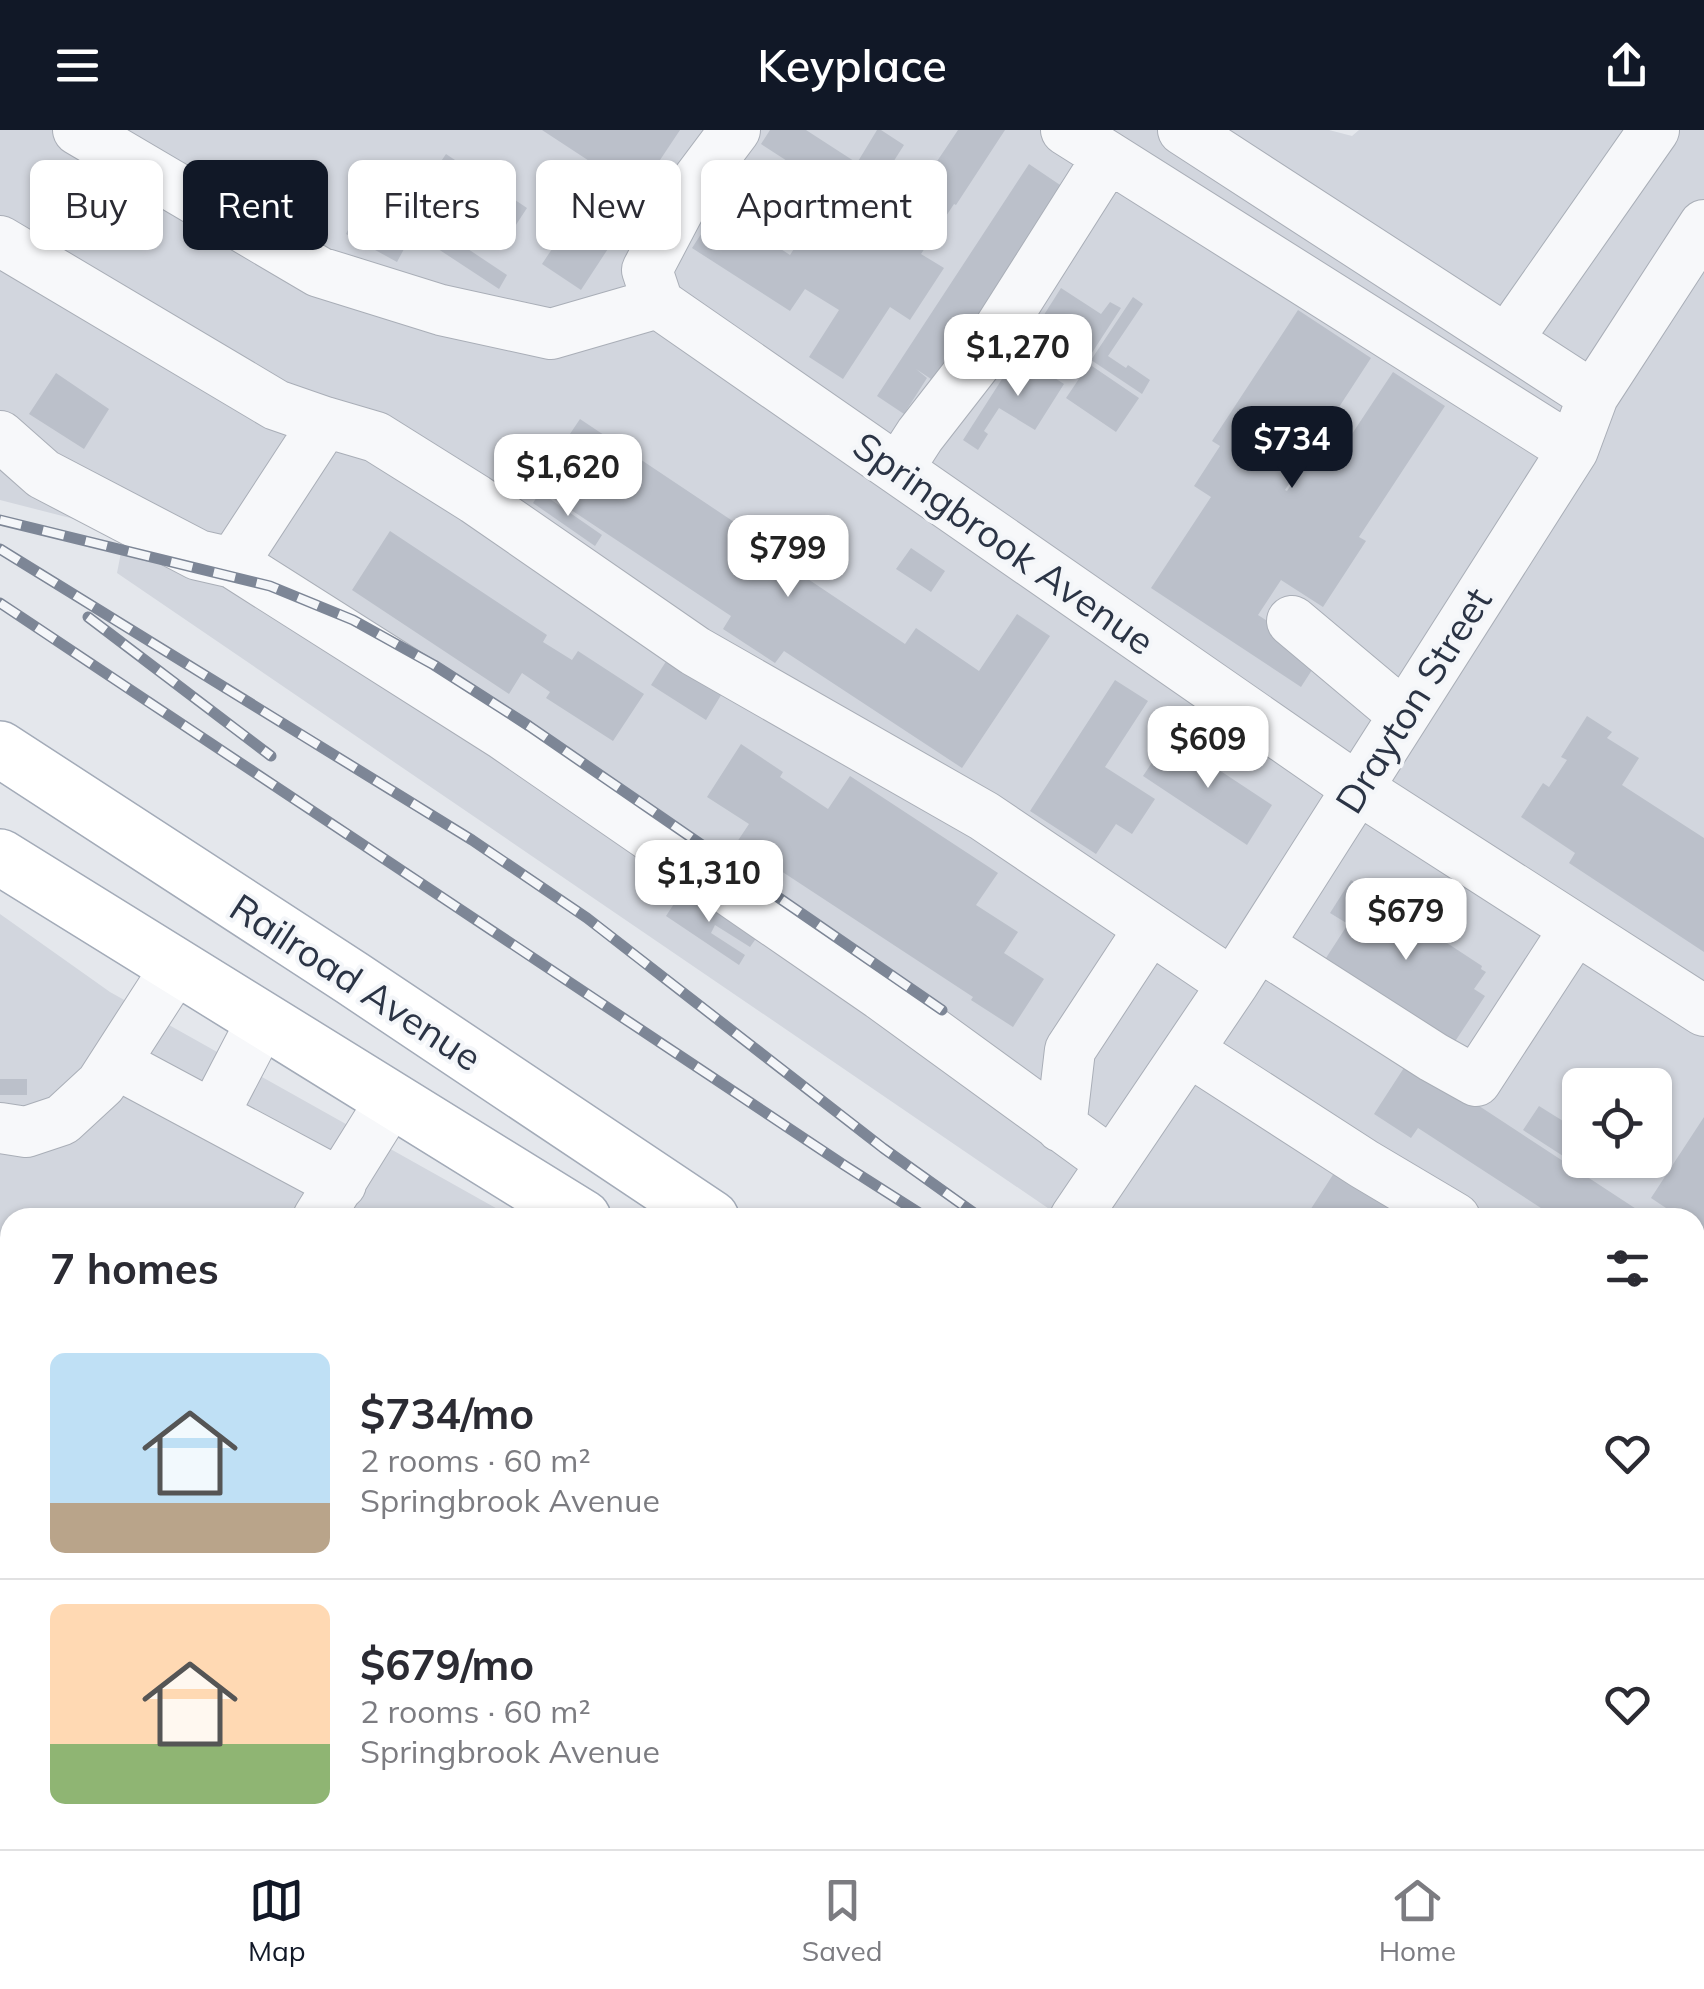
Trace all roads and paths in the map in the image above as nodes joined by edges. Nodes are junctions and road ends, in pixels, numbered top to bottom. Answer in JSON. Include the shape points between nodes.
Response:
{"nodes":[{"id":1,"x":78,"y":130,"type":"edge"},
{"id":2,"x":735,"y":130,"type":"edge"},
{"id":3,"x":1066,"y":130,"type":"edge"},
{"id":4,"x":1183,"y":130,"type":"edge"},
{"id":5,"x":1654,"y":130,"type":"edge"},
{"id":6,"x":1108,"y":157,"type":"junction"},
{"id":7,"x":1704,"y":226,"type":"edge"},
{"id":8,"x":0,"y":241,"type":"edge"},
{"id":9,"x":658,"y":302,"type":"junction"},
{"id":10,"x":1507,"y":340,"type":"junction"},
{"id":11,"x":1593,"y":396,"type":"junction"},
{"id":12,"x":326,"y":422,"type":"junction"},
{"id":13,"x":0,"y":436,"type":"edge"},
{"id":14,"x":1573,"y":450,"type":"junction"},
{"id":15,"x":898,"y":470,"type":"junction"},
{"id":16,"x":234,"y":563,"type":"junction"},
{"id":17,"x":1292,"y":622,"type":"dead end"},
{"id":18,"x":1404,"y":714,"type":"junction"},
{"id":19,"x":0,"y":749,"type":"edge"},
{"id":20,"x":1357,"y":788,"type":"junction"},
{"id":21,"x":0,"y":856,"type":"edge"},
{"id":22,"x":1150,"y":928,"type":"junction"},
{"id":23,"x":1575,"y":929,"type":"junction"},
{"id":24,"x":1246,"y":964,"type":"junction"},
{"id":25,"x":177,"y":966,"type":"junction"},
{"id":26,"x":1704,"y":1011,"type":"edge"},
{"id":27,"x":263,"y":1019,"type":"junction"},
{"id":28,"x":1189,"y":1051,"type":"junction"},
{"id":29,"x":115,"y":1063,"type":"junction"},
{"id":30,"x":392,"y":1099,"type":"junction"},
{"id":31,"x":213,"y":1115,"type":"junction"},
{"id":32,"x":1062,"y":1127,"type":"junction"},
{"id":33,"x":0,"y":1128,"type":"edge"},
{"id":34,"x":1112,"y":1163,"type":"junction"},
{"id":35,"x":330,"y":1201,"type":"edge"},
{"id":36,"x":567,"y":1208,"type":"edge"},
{"id":37,"x":696,"y":1208,"type":"edge"},
{"id":38,"x":1082,"y":1208,"type":"edge"},
{"id":39,"x":1438,"y":1208,"type":"edge"}],
"edges":[{"from":1,"to":9,"type":"street","via":[[319,272],[440,310],[551,334]]},
{"from":2,"to":9,"type":"street","via":[[687,194],[646,270]]},
{"from":3,"to":6,"type":"street"},
{"from":4,"to":10,"type":"street"},
{"from":5,"to":10,"type":"street"},
{"from":6,"to":14,"type":"street"},
{"from":6,"to":15,"type":"street","via":[[985,350]]},
{"from":7,"to":11,"type":"street","name":"Drayton Street"},
{"from":8,"to":12,"type":"street","via":[[276,405]]},
{"from":9,"to":15,"type":"street","name":"Springbrook Avenue"},
{"from":10,"to":11,"type":"street"},
{"from":11,"to":14,"type":"street","name":"Drayton Street"},
{"from":12,"to":16,"type":"street"},
{"from":12,"to":22,"type":"street","via":[[376,437],[695,651],[984,816]]},
{"from":13,"to":16,"type":"street","via":[[43,474],[198,555]]},
{"from":14,"to":18,"type":"street","name":"Drayton Street"},
{"from":15,"to":20,"type":"street","name":"Springbrook Avenue"},
{"from":16,"to":32,"type":"street","via":[[504,735]]},
{"from":17,"to":18,"type":"street"},
{"from":18,"to":20,"type":"street","name":"Drayton Street"},
{"from":19,"to":37,"type":"main road","name":"Railroad Avenue"},
{"from":20,"to":23,"type":"street","name":"Springbrook Avenue"},
{"from":20,"to":24,"type":"street","name":"Drayton Street"},
{"from":21,"to":25,"type":"main road","name":"Railroad Avenue"},
{"from":22,"to":24,"type":"street"},
{"from":22,"to":32,"type":"street","via":[[1070,1050]]},
{"from":23,"to":24,"type":"street","via":[[1476,1082]]},
{"from":23,"to":26,"type":"street","name":"Springbrook Avenue"},
{"from":24,"to":28,"type":"street","name":"Drayton Street"},
{"from":25,"to":27,"type":"main road","name":"Railroad Avenue"},
{"from":25,"to":29,"type":"street"},
{"from":27,"to":30,"type":"main road","name":"Railroad Avenue"},
{"from":27,"to":31,"type":"street"},
{"from":28,"to":34,"type":"street","name":"Drayton Street"},
{"from":28,"to":39,"type":"street"},
{"from":29,"to":31,"type":"street"},
{"from":29,"to":33,"type":"street","via":[[62,1120],[26,1132]]},
{"from":30,"to":35,"type":"street"},
{"from":30,"to":36,"type":"main road","name":"Railroad Avenue"},
{"from":31,"to":35,"type":"street"},
{"from":32,"to":34,"type":"street"},
{"from":34,"to":38,"type":"street","name":"Drayton Street"}]}
